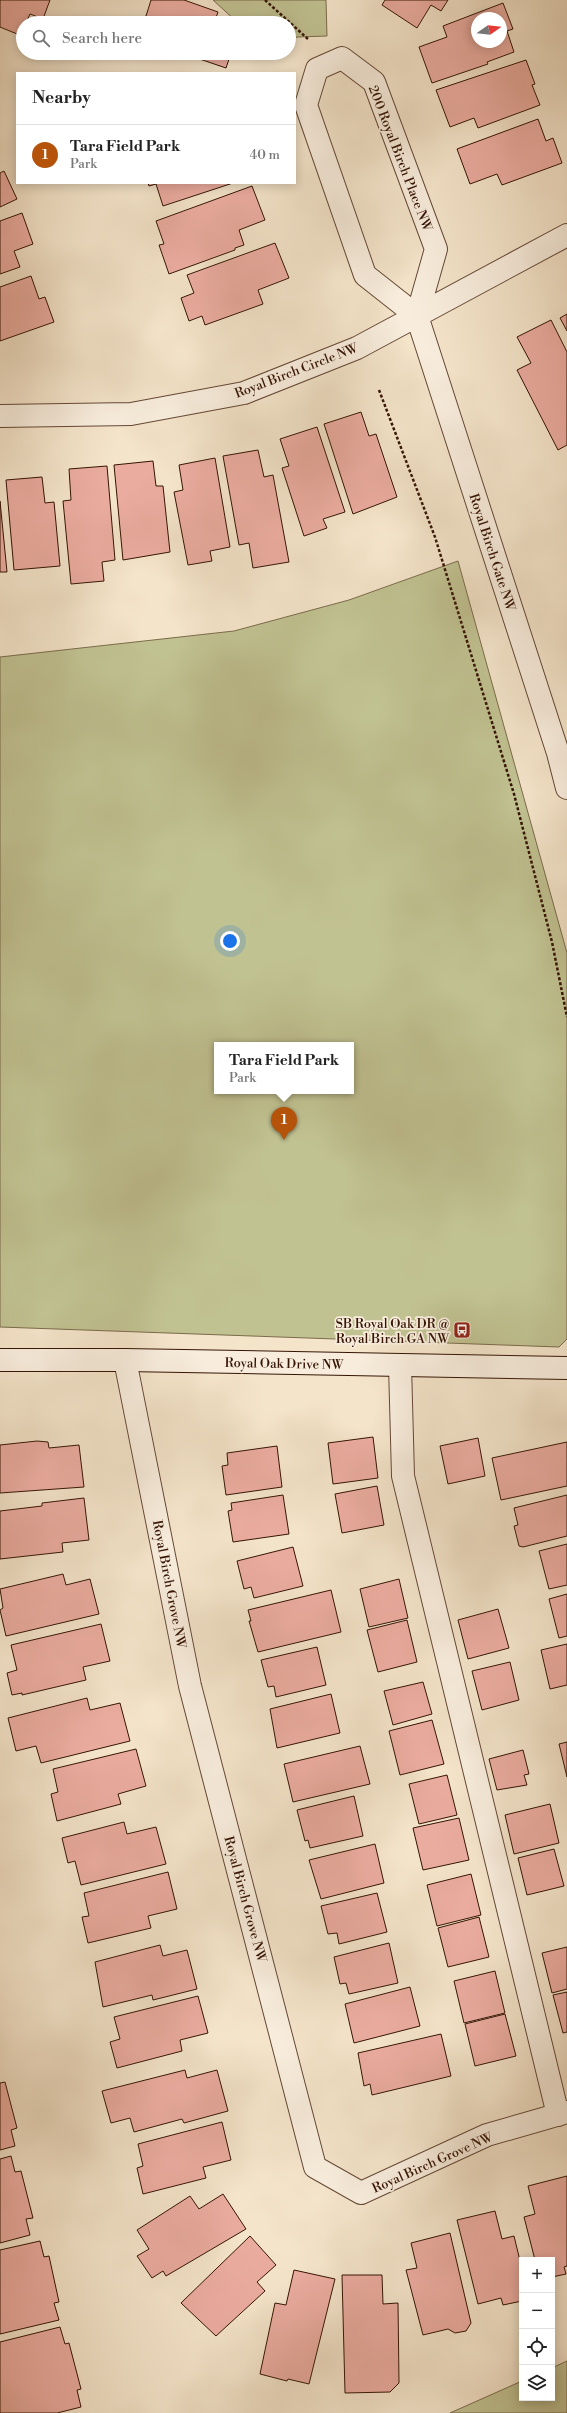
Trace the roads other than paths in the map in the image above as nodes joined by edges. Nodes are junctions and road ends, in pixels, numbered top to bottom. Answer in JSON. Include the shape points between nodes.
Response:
{"nodes":[{"id":1,"x":567,"y":235,"type":"edge"},
{"id":2,"x":417,"y":316,"type":"junction"},
{"id":3,"x":0,"y":416,"type":"edge"},
{"id":4,"x":562,"y":752,"type":"edge"},
{"id":5,"x":567,"y":788,"type":"edge"},
{"id":6,"x":0,"y":1360,"type":"edge"},
{"id":7,"x":125,"y":1360,"type":"junction"},
{"id":8,"x":400,"y":1365,"type":"junction"},
{"id":9,"x":567,"y":1368,"type":"edge"},
{"id":10,"x":562,"y":2114,"type":"edge"}],
"edges":[{"from":1,"to":2,"type":"street","name":"Royal Birch Circle NW"},
{"from":2,"to":2,"type":"street","name":"200 Royal Birch Place NW","via":[[436,249],[374,82],[342,58],[317,69],[306,105],[365,275]]},
{"from":2,"to":3,"type":"street","name":"Royal Birch Circle NW","via":[[357,348],[244,393],[131,414]]},
{"from":2,"to":4,"type":"street","name":"Royal Birch Gate NW"},
{"from":4,"to":5,"type":"street","name":"Royal Birch Gate NW"},
{"from":6,"to":7,"type":"street","name":"Royal Oak Drive NW"},
{"from":7,"to":8,"type":"street","name":"Royal Oak Drive NW"},
{"from":7,"to":10,"type":"street","name":"Royal Birch Grove NW","via":[[190,1686],[315,2167],[361,2193],[487,2135]]},
{"from":8,"to":9,"type":"street","name":"Royal Oak Drive NW"},
{"from":8,"to":10,"type":"street","via":[[403,1476]]}]}
